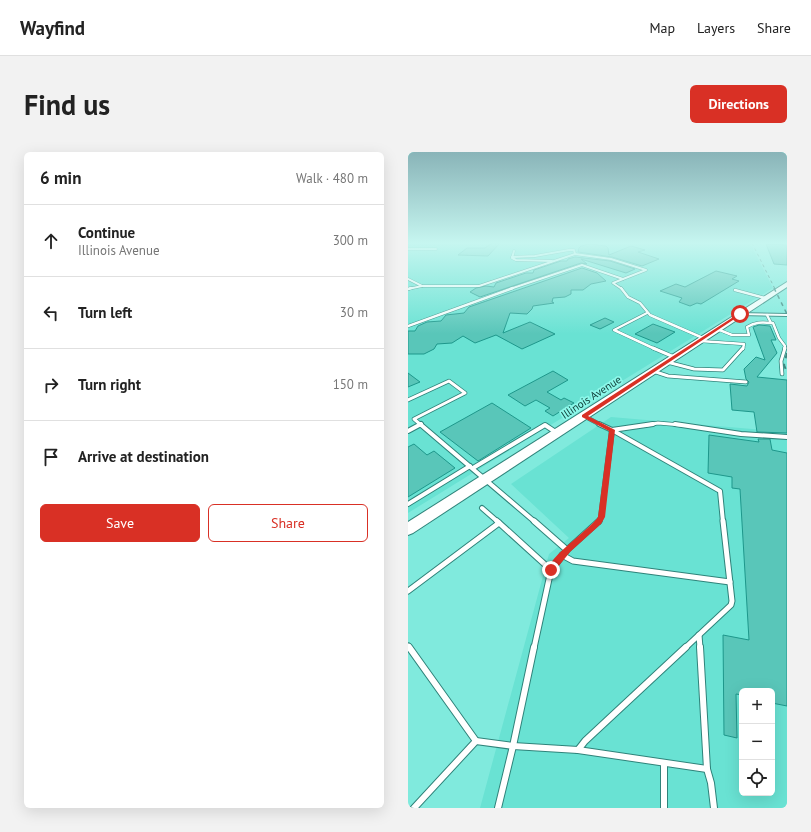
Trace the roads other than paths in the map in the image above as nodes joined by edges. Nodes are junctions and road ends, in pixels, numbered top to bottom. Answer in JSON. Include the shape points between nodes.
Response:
{"nodes":[{"id":1,"x":516,"y":274,"type":"edge"},
{"id":2,"x":554,"y":274,"type":"edge"},
{"id":3,"x":607,"y":274,"type":"edge"},
{"id":4,"x":637,"y":274,"type":"edge"},
{"id":5,"x":408,"y":279,"type":"edge"},
{"id":6,"x":623,"y":279,"type":"junction"},
{"id":7,"x":787,"y":284,"type":"edge"},
{"id":8,"x":422,"y":286,"type":"junction"},
{"id":9,"x":408,"y":289,"type":"edge"},
{"id":10,"x":735,"y":290,"type":"dead end"},
{"id":11,"x":765,"y":298,"type":"junction"},
{"id":12,"x":647,"y":313,"type":"junction"},
{"id":13,"x":740,"y":314,"type":"junction"},
{"id":14,"x":767,"y":315,"type":"junction"},
{"id":15,"x":787,"y":315,"type":"edge"},
{"id":16,"x":771,"y":323,"type":"junction"},
{"id":17,"x":408,"y":326,"type":"edge"},
{"id":18,"x":716,"y":329,"type":"junction"},
{"id":19,"x":701,"y":339,"type":"junction"},
{"id":20,"x":670,"y":359,"type":"junction"},
{"id":21,"x":653,"y":371,"type":"junction"},
{"id":22,"x":782,"y":374,"type":"dead end"},
{"id":23,"x":746,"y":382,"type":"dead end"},
{"id":24,"x":408,"y":400,"type":"edge"},
{"id":25,"x":584,"y":416,"type":"junction"},
{"id":26,"x":421,"y":424,"type":"junction"},
{"id":27,"x":612,"y":430,"type":"junction"},
{"id":28,"x":408,"y":431,"type":"edge"},
{"id":29,"x":557,"y":434,"type":"junction"},
{"id":30,"x":787,"y":437,"type":"edge"},
{"id":31,"x":472,"y":467,"type":"junction"},
{"id":32,"x":486,"y":479,"type":"junction"},
{"id":33,"x":408,"y":504,"type":"edge"},
{"id":34,"x":482,"y":508,"type":"dead end"},
{"id":35,"x":499,"y":523,"type":"junction"},
{"id":36,"x":408,"y":530,"type":"edge"},
{"id":37,"x":567,"y":550,"type":"junction"},
{"id":38,"x":562,"y":555,"type":"junction"},
{"id":39,"x":551,"y":570,"type":"junction"},
{"id":40,"x":730,"y":582,"type":"junction"},
{"id":41,"x":408,"y":591,"type":"edge"},
{"id":42,"x":699,"y":635,"type":"junction"},
{"id":43,"x":408,"y":646,"type":"edge"},
{"id":44,"x":476,"y":741,"type":"junction"},
{"id":45,"x":513,"y":746,"type":"junction"},
{"id":46,"x":578,"y":750,"type":"junction"},
{"id":47,"x":664,"y":763,"type":"junction"},
{"id":48,"x":707,"y":769,"type":"junction"},
{"id":49,"x":414,"y":808,"type":"edge"},
{"id":50,"x":498,"y":808,"type":"edge"},
{"id":51,"x":664,"y":808,"type":"edge"},
{"id":52,"x":714,"y":808,"type":"edge"}],
"edges":[{"from":1,"to":8,"type":"lane","via":[[479,286]]},
{"from":2,"to":17,"type":"lane"},
{"from":3,"to":6,"type":"lane"},
{"from":4,"to":6,"type":"lane"},
{"from":5,"to":8,"type":"lane"},
{"from":6,"to":12,"type":"lane","via":[[613,283],[628,297],[640,303]]},
{"from":7,"to":11,"type":"main road","name":"Illinois Avenue"},
{"from":8,"to":9,"type":"lane"},
{"from":10,"to":11,"type":"lane"},
{"from":11,"to":13,"type":"main road","name":"Illinois Avenue"},
{"from":12,"to":19,"type":"lane"},
{"from":12,"to":20,"type":"lane","via":[[614,330]]},
{"from":13,"to":14,"type":"street"},
{"from":13,"to":18,"type":"main road","name":"Illinois Avenue"},
{"from":14,"to":15,"type":"street"},
{"from":14,"to":16,"type":"lane"},
{"from":16,"to":18,"type":"lane","via":[[750,324],[747,327],[749,335],[732,334]]},
{"from":16,"to":22,"type":"lane","via":[[785,346],[781,361]]},
{"from":18,"to":19,"type":"main road","name":"Illinois Avenue"},
{"from":19,"to":20,"type":"main road","name":"Illinois Avenue"},
{"from":19,"to":20,"type":"lane","via":[[744,344],[743,349],[723,370],[696,371],[682,368]]},
{"from":20,"to":21,"type":"main road","name":"Illinois Avenue"},
{"from":21,"to":23,"type":"lane","via":[[668,376]]},
{"from":21,"to":25,"type":"main road","name":"Illinois Avenue"},
{"from":24,"to":26,"type":"lane","via":[[449,381],[465,393],[414,419]]},
{"from":25,"to":27,"type":"lane"},
{"from":25,"to":29,"type":"main road","name":"Illinois Avenue"},
{"from":26,"to":28,"type":"lane"},
{"from":26,"to":31,"type":"lane"},
{"from":27,"to":30,"type":"lane","via":[[670,423],[741,434]]},
{"from":27,"to":37,"type":"lane","via":[[601,517],[599,522]]},
{"from":27,"to":40,"type":"lane","via":[[720,491]]},
{"from":29,"to":31,"type":"lane","via":[[545,425]]},
{"from":29,"to":32,"type":"main road","name":"Illinois Avenue"},
{"from":31,"to":32,"type":"lane"},
{"from":31,"to":33,"type":"lane"},
{"from":32,"to":36,"type":"main road","name":"Illinois Avenue"},
{"from":32,"to":37,"type":"lane"},
{"from":34,"to":35,"type":"lane"},
{"from":35,"to":39,"type":"lane"},
{"from":35,"to":41,"type":"lane"},
{"from":37,"to":38,"type":"lane"},
{"from":38,"to":39,"type":"lane"},
{"from":38,"to":40,"type":"lane","via":[[574,561]]},
{"from":39,"to":45,"type":"lane"},
{"from":40,"to":42,"type":"lane","via":[[731,605]]},
{"from":42,"to":46,"type":"lane"},
{"from":42,"to":48,"type":"lane"},
{"from":43,"to":44,"type":"lane"},
{"from":44,"to":45,"type":"lane"},
{"from":44,"to":49,"type":"lane"},
{"from":45,"to":46,"type":"lane"},
{"from":45,"to":50,"type":"lane"},
{"from":46,"to":47,"type":"lane"},
{"from":47,"to":48,"type":"lane"},
{"from":47,"to":51,"type":"lane"},
{"from":48,"to":52,"type":"lane"}]}
